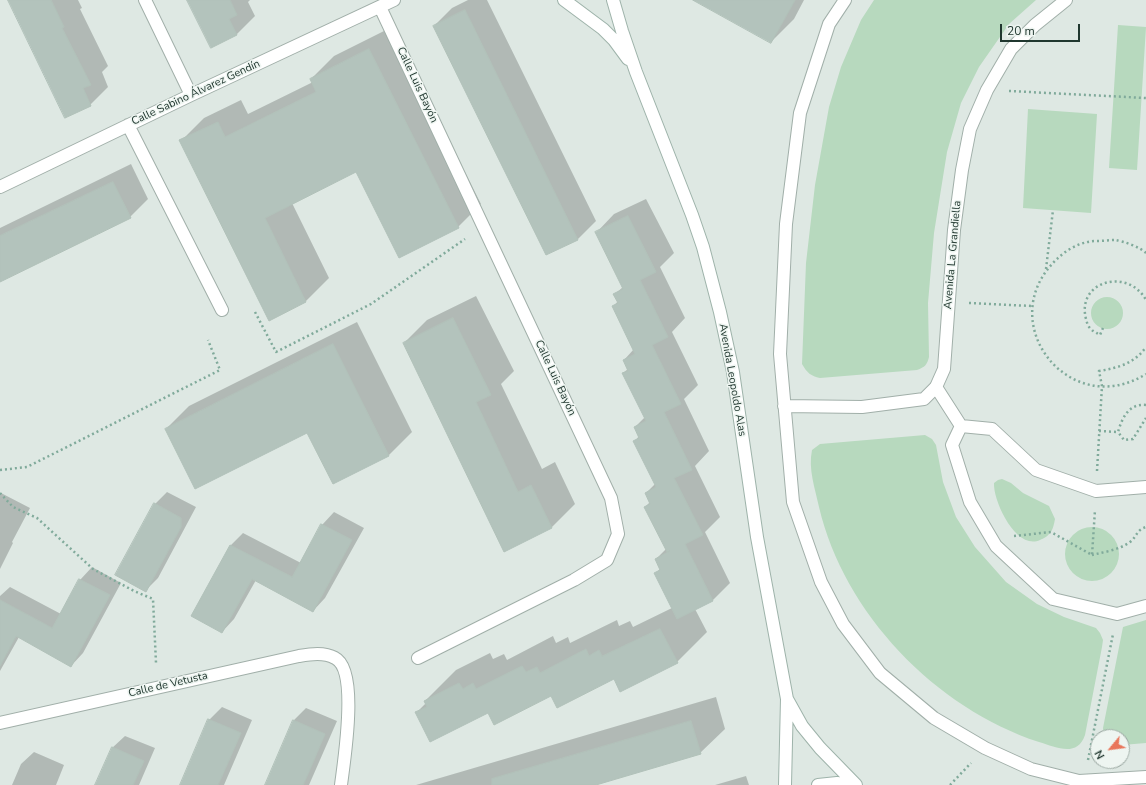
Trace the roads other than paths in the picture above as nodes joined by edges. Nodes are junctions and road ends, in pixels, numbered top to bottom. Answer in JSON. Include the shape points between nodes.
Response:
{"nodes":[{"id":1,"x":145,"y":0,"type":"edge"},
{"id":2,"x":394,"y":0,"type":"edge"},
{"id":3,"x":564,"y":0,"type":"edge"},
{"id":4,"x":613,"y":0,"type":"edge"},
{"id":5,"x":845,"y":0,"type":"edge"},
{"id":6,"x":1066,"y":0,"type":"edge"},
{"id":7,"x":380,"y":7,"type":"junction"},
{"id":8,"x":636,"y":72,"type":"junction"},
{"id":9,"x":191,"y":95,"type":"junction"},
{"id":10,"x":128,"y":125,"type":"junction"},
{"id":11,"x":0,"y":187,"type":"edge"},
{"id":12,"x":222,"y":310,"type":"dead end"},
{"id":13,"x":936,"y":387,"type":"junction"},
{"id":14,"x":784,"y":406,"type":"junction"},
{"id":15,"x":961,"y":426,"type":"junction"},
{"id":16,"x":1146,"y":487,"type":"edge"},
{"id":17,"x":1146,"y":606,"type":"edge"},
{"id":18,"x":418,"y":658,"type":"dead end"},
{"id":19,"x":787,"y":699,"type":"junction"},
{"id":20,"x":0,"y":723,"type":"edge"},
{"id":21,"x":1146,"y":777,"type":"edge"},
{"id":22,"x":341,"y":785,"type":"edge"},
{"id":23,"x":785,"y":785,"type":"edge"},
{"id":24,"x":818,"y":785,"type":"edge"},
{"id":25,"x":848,"y":785,"type":"edge"},
{"id":26,"x":856,"y":785,"type":"edge"}],
"edges":[{"from":1,"to":9,"type":"street"},
{"from":2,"to":7,"type":"street","name":"Calle Sabino Álvarez Gendín"},
{"from":3,"to":8,"type":"street","name":"Avenida Leopoldo Alas","via":[[603,29],[614,40]]},
{"from":4,"to":8,"type":"street","name":"Avenida Leopoldo Alas"},
{"from":5,"to":14,"type":"street","via":[[829,24],[800,113],[786,224],[780,354]]},
{"from":6,"to":13,"type":"street","name":"Avenida La Grandiella","via":[[1011,49],[987,90],[970,129],[954,230],[944,369]]},
{"from":7,"to":9,"type":"street","name":"Calle Sabino Álvarez Gendín"},
{"from":7,"to":18,"type":"street","name":"Calle Luis Bayón","via":[[611,498],[618,534],[607,560],[574,580]]},
{"from":8,"to":19,"type":"street","name":"Avenida Leopoldo Alas","via":[[703,246],[720,312],[733,372],[757,537]]},
{"from":9,"to":10,"type":"street","name":"Calle Sabino Álvarez Gendín"},
{"from":10,"to":11,"type":"street","name":"Calle Sabino Álvarez Gendín"},
{"from":10,"to":12,"type":"street"},
{"from":13,"to":14,"type":"street","via":[[924,398],[862,407]]},
{"from":13,"to":15,"type":"street"},
{"from":14,"to":21,"type":"street","via":[[793,502],[821,582],[842,624],[880,673],[934,718],[985,748],[1032,769],[1079,781]]},
{"from":15,"to":16,"type":"street","via":[[992,430],[1036,470],[1096,491]]},
{"from":15,"to":17,"type":"street","via":[[952,445],[970,502],[996,546],[1053,599],[1118,614]]},
{"from":19,"to":23,"type":"street","name":"Avenida Leopoldo Alas"},
{"from":19,"to":26,"type":"street","name":"Avenida Leopoldo Alas","via":[[802,726]]},
{"from":20,"to":22,"type":"street","name":"Calle de Vetusta","via":[[299,656],[320,654],[336,658],[346,671],[349,696]]},
{"from":24,"to":25,"type":"street"}]}
